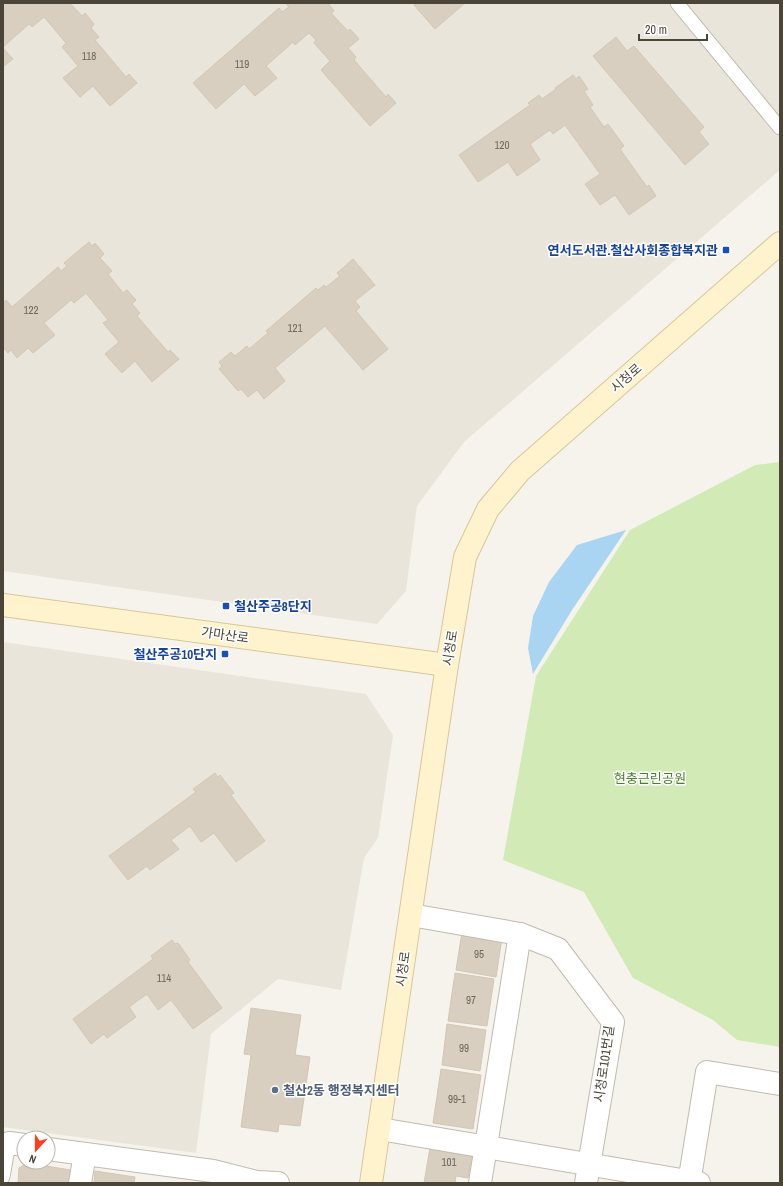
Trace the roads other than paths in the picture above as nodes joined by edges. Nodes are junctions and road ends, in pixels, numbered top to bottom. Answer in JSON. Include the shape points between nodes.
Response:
{"nodes":[{"id":1,"x":677,"y":3,"type":"edge"},
{"id":2,"x":780,"y":128,"type":"edge"},
{"id":3,"x":780,"y":243,"type":"edge"},
{"id":4,"x":3,"y":605,"type":"edge"},
{"id":5,"x":447,"y":665,"type":"junction"},
{"id":6,"x":411,"y":915,"type":"junction"},
{"id":7,"x":520,"y":934,"type":"junction"},
{"id":8,"x":780,"y":1084,"type":"edge"},
{"id":9,"x":380,"y":1129,"type":"junction"},
{"id":10,"x":16,"y":1144,"type":"edge"},
{"id":11,"x":486,"y":1147,"type":"junction"},
{"id":12,"x":56,"y":1150,"type":"edge"},
{"id":13,"x":84,"y":1154,"type":"junction"},
{"id":14,"x":588,"y":1174,"type":"edge"},
{"id":15,"x":3,"y":1176,"type":"edge"},
{"id":16,"x":264,"y":1182,"type":"edge"},
{"id":17,"x":693,"y":1182,"type":"edge"},
{"id":18,"x":80,"y":1183,"type":"edge"},
{"id":19,"x":371,"y":1183,"type":"edge"},
{"id":20,"x":480,"y":1183,"type":"edge"}],
"edges":[{"from":1,"to":2,"type":"lane"},
{"from":3,"to":5,"type":"main road","name":"시청로","via":[[520,471],[488,509],[466,557]]},
{"from":4,"to":5,"type":"main road","name":"가마산로"},
{"from":5,"to":6,"type":"main road","name":"시청로"},
{"from":6,"to":7,"type":"street","name":"시청로101번길"},
{"from":6,"to":9,"type":"main road","name":"시청로"},
{"from":7,"to":11,"type":"street"},
{"from":7,"to":14,"type":"street","name":"시청로101번길","via":[[558,949],[613,1022]]},
{"from":8,"to":17,"type":"street","via":[[707,1072]]},
{"from":9,"to":11,"type":"street"},
{"from":9,"to":19,"type":"main road","name":"시청로"},
{"from":10,"to":15,"type":"lane"},
{"from":11,"to":14,"type":"street"},
{"from":11,"to":20,"type":"street"},
{"from":12,"to":13,"type":"street"},
{"from":13,"to":16,"type":"street","via":[[213,1171]]},
{"from":13,"to":18,"type":"street"},
{"from":14,"to":17,"type":"street"}]}
